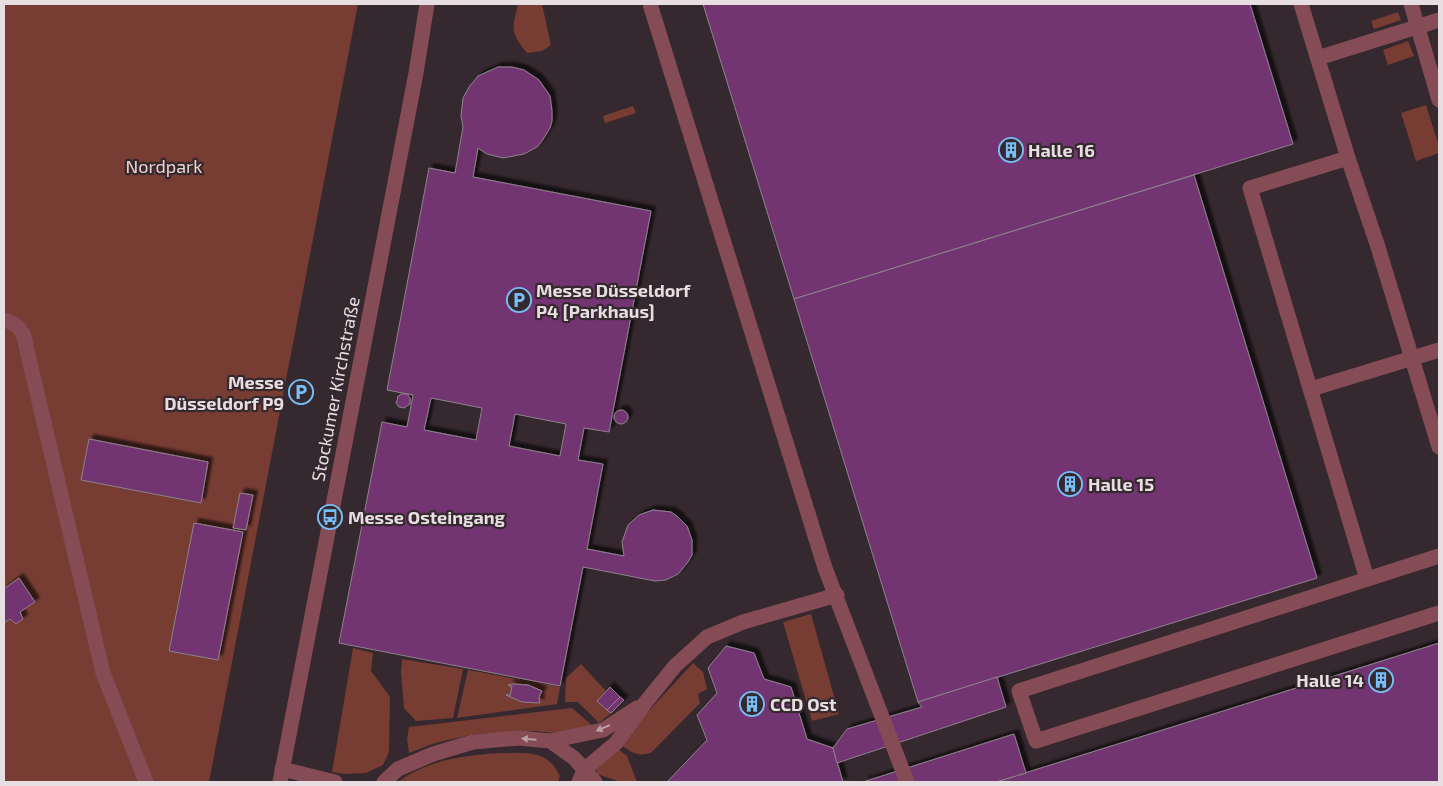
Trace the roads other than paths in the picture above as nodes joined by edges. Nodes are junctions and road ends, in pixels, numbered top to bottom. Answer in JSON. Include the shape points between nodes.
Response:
{"nodes":[{"id":1,"x":427,"y":4,"type":"edge"},
{"id":2,"x":650,"y":4,"type":"edge"},
{"id":3,"x":1301,"y":4,"type":"edge"},
{"id":4,"x":1411,"y":4,"type":"edge"},
{"id":5,"x":1439,"y":20,"type":"edge"},
{"id":6,"x":1418,"y":26,"type":"junction"},
{"id":7,"x":1318,"y":58,"type":"junction"},
{"id":8,"x":1439,"y":100,"type":"edge"},
{"id":9,"x":1348,"y":158,"type":"junction"},
{"id":10,"x":4,"y":320,"type":"edge"},
{"id":11,"x":1439,"y":350,"type":"edge"},
{"id":12,"x":1411,"y":358,"type":"junction"},
{"id":13,"x":1311,"y":389,"type":"junction"},
{"id":14,"x":1439,"y":447,"type":"edge"},
{"id":15,"x":1439,"y":556,"type":"edge"},
{"id":16,"x":1367,"y":580,"type":"junction"},
{"id":17,"x":837,"y":595,"type":"junction"},
{"id":18,"x":1439,"y":613,"type":"edge"},
{"id":19,"x":644,"y":703,"type":"junction"},
{"id":20,"x":550,"y":741,"type":"junction"},
{"id":21,"x":281,"y":776,"type":"edge"},
{"id":22,"x":582,"y":776,"type":"edge"},
{"id":23,"x":146,"y":782,"type":"edge"},
{"id":24,"x":335,"y":782,"type":"edge"},
{"id":25,"x":384,"y":782,"type":"edge"},
{"id":26,"x":595,"y":782,"type":"edge"},
{"id":27,"x":906,"y":782,"type":"edge"}],
"edges":[{"from":1,"to":21,"type":"street","name":"Stockumer Kirchstraße"},
{"from":2,"to":17,"type":"street","via":[[825,568]]},
{"from":3,"to":7,"type":"street"},
{"from":4,"to":6,"type":"street"},
{"from":5,"to":6,"type":"street"},
{"from":6,"to":7,"type":"street"},
{"from":6,"to":8,"type":"street"},
{"from":7,"to":9,"type":"street"},
{"from":9,"to":12,"type":"street"},
{"from":9,"to":13,"type":"street","via":[[1250,188]]},
{"from":10,"to":23,"type":"street","via":[[20,328],[25,338],[103,673]]},
{"from":11,"to":12,"type":"street"},
{"from":12,"to":13,"type":"street"},
{"from":12,"to":14,"type":"street"},
{"from":13,"to":16,"type":"street"},
{"from":15,"to":16,"type":"street"},
{"from":16,"to":18,"type":"street","via":[[1019,691],[1036,741]]},
{"from":17,"to":19,"type":"street","via":[[743,622],[707,638],[675,666]]},
{"from":17,"to":27,"type":"street"},
{"from":19,"to":20,"type":"street","one_way":true,"via":[[603,730]]},
{"from":19,"to":22,"type":"street","via":[[616,743]]},
{"from":20,"to":22,"type":"street","via":[[574,758]]},
{"from":20,"to":25,"type":"street","one_way":true,"via":[[519,738],[473,742],[398,769]]},
{"from":21,"to":24,"type":"street"},
{"from":22,"to":26,"type":"street"}]}
